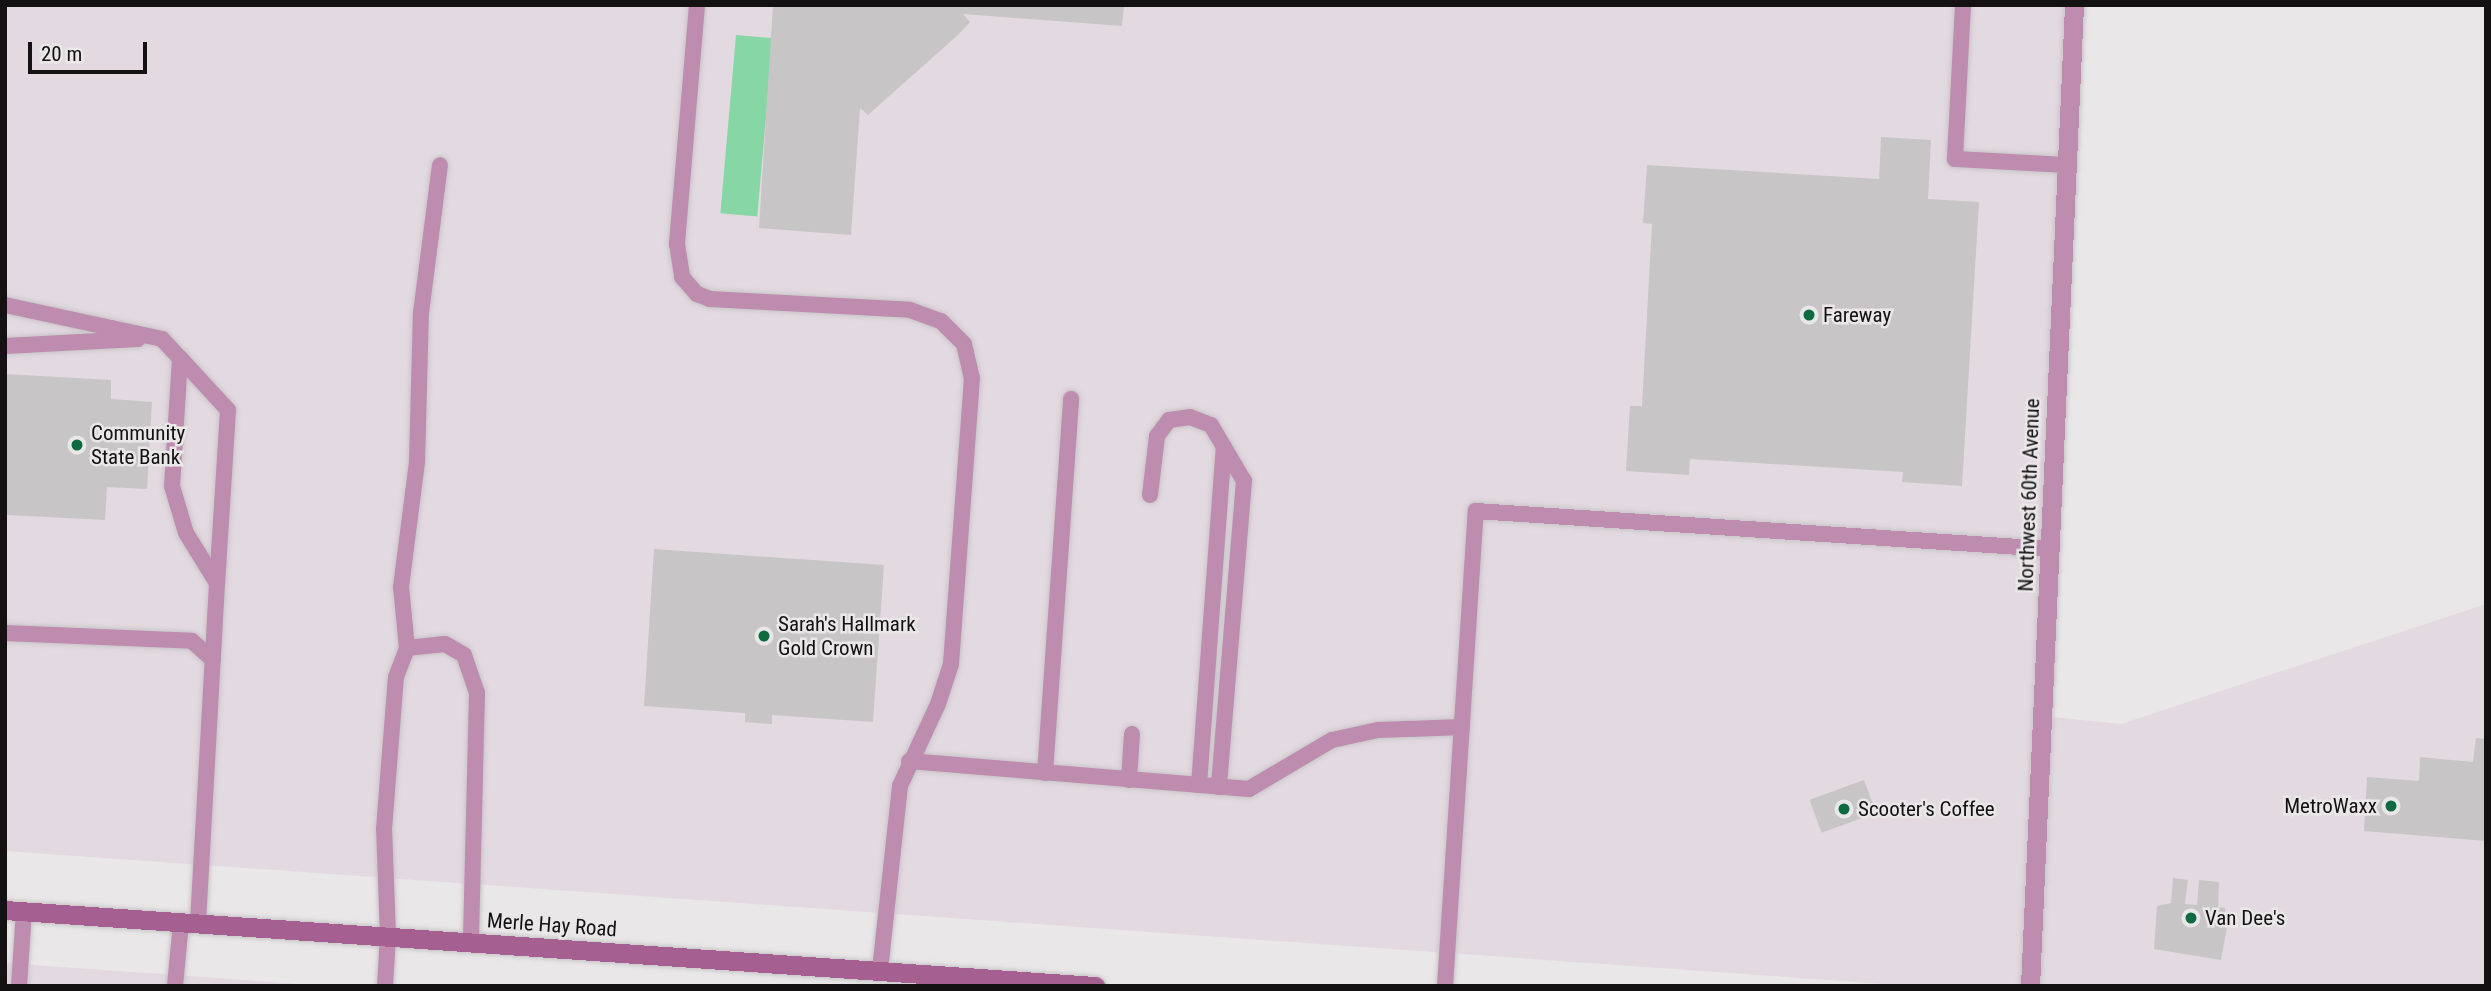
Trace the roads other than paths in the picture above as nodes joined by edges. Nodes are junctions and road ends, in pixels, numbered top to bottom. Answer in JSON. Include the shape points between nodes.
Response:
{"nodes":[{"id":1,"x":697,"y":5,"type":"edge"},
{"id":2,"x":1963,"y":5,"type":"edge"},
{"id":3,"x":2074,"y":5,"type":"edge"},
{"id":4,"x":440,"y":165,"type":"dead end"},
{"id":5,"x":2067,"y":165,"type":"junction"},
{"id":6,"x":5,"y":305,"type":"edge"},
{"id":7,"x":162,"y":339,"type":"junction"},
{"id":8,"x":7,"y":344,"type":"edge"},
{"id":9,"x":180,"y":358,"type":"junction"},
{"id":10,"x":1071,"y":399,"type":"dead end"},
{"id":11,"x":1224,"y":447,"type":"junction"},
{"id":12,"x":1150,"y":495,"type":"dead end"},
{"id":13,"x":2050,"y":549,"type":"junction"},
{"id":14,"x":218,"y":583,"type":"junction"},
{"id":15,"x":5,"y":633,"type":"edge"},
{"id":16,"x":407,"y":648,"type":"junction"},
{"id":17,"x":213,"y":660,"type":"junction"},
{"id":18,"x":1462,"y":727,"type":"junction"},
{"id":19,"x":1132,"y":734,"type":"dead end"},
{"id":20,"x":909,"y":761,"type":"junction"},
{"id":21,"x":1045,"y":773,"type":"junction"},
{"id":22,"x":1129,"y":780,"type":"junction"},
{"id":23,"x":1199,"y":785,"type":"junction"},
{"id":24,"x":1219,"y":787,"type":"junction"},
{"id":25,"x":15,"y":910,"type":"edge"},
{"id":26,"x":189,"y":923,"type":"junction"},
{"id":27,"x":388,"y":936,"type":"junction"},
{"id":28,"x":471,"y":942,"type":"junction"},
{"id":29,"x":879,"y":978,"type":"edge"},
{"id":30,"x":19,"y":986,"type":"edge"},
{"id":31,"x":175,"y":986,"type":"edge"},
{"id":32,"x":385,"y":986,"type":"edge"},
{"id":33,"x":1095,"y":986,"type":"edge"},
{"id":34,"x":1445,"y":986,"type":"edge"},
{"id":35,"x":2030,"y":986,"type":"edge"}],
"edges":[{"from":1,"to":20,"type":"lane","via":[[677,244],[682,277],[697,294],[710,299],[910,310],[941,321],[964,344],[972,378],[951,664],[938,704]]},
{"from":2,"to":5,"type":"lane","via":[[1955,159]]},
{"from":3,"to":5,"type":"street","name":"Northwest 60th Avenue"},
{"from":4,"to":16,"type":"lane","via":[[421,313],[417,463],[401,587]]},
{"from":5,"to":13,"type":"street","name":"Northwest 60th Avenue"},
{"from":6,"to":7,"type":"lane"},
{"from":7,"to":8,"type":"lane"},
{"from":7,"to":9,"type":"lane"},
{"from":9,"to":14,"type":"lane","via":[[172,486],[186,533]]},
{"from":9,"to":14,"type":"lane","via":[[228,410]]},
{"from":10,"to":21,"type":"lane"},
{"from":11,"to":12,"type":"lane","via":[[1211,425],[1190,417],[1169,420],[1157,436]]},
{"from":11,"to":23,"type":"lane"},
{"from":11,"to":24,"type":"lane","via":[[1244,481]]},
{"from":13,"to":18,"type":"lane","via":[[1476,511]]},
{"from":13,"to":35,"type":"street","name":"Northwest 60th Avenue"},
{"from":14,"to":17,"type":"lane"},
{"from":15,"to":17,"type":"lane","via":[[192,641]]},
{"from":16,"to":27,"type":"lane","via":[[396,677],[384,829]]},
{"from":16,"to":28,"type":"lane","via":[[445,644],[464,655],[477,693]]},
{"from":17,"to":26,"type":"lane"},
{"from":18,"to":24,"type":"lane","via":[[1378,730],[1332,740],[1249,789]]},
{"from":18,"to":34,"type":"lane"},
{"from":19,"to":22,"type":"lane"},
{"from":20,"to":21,"type":"lane"},
{"from":20,"to":29,"type":"lane","via":[[897,803]]},
{"from":21,"to":22,"type":"lane"},
{"from":22,"to":23,"type":"lane"},
{"from":23,"to":24,"type":"lane"},
{"from":25,"to":26,"type":"main road","name":"Merle Hay Road"},
{"from":25,"to":30,"type":"lane"},
{"from":26,"to":27,"type":"main road","name":"Merle Hay Road"},
{"from":26,"to":31,"type":"lane"},
{"from":27,"to":28,"type":"main road","name":"Merle Hay Road"},
{"from":27,"to":32,"type":"lane"},
{"from":28,"to":29,"type":"main road","name":"Merle Hay Road"},
{"from":29,"to":33,"type":"main road","name":"Merle Hay Road"}]}
